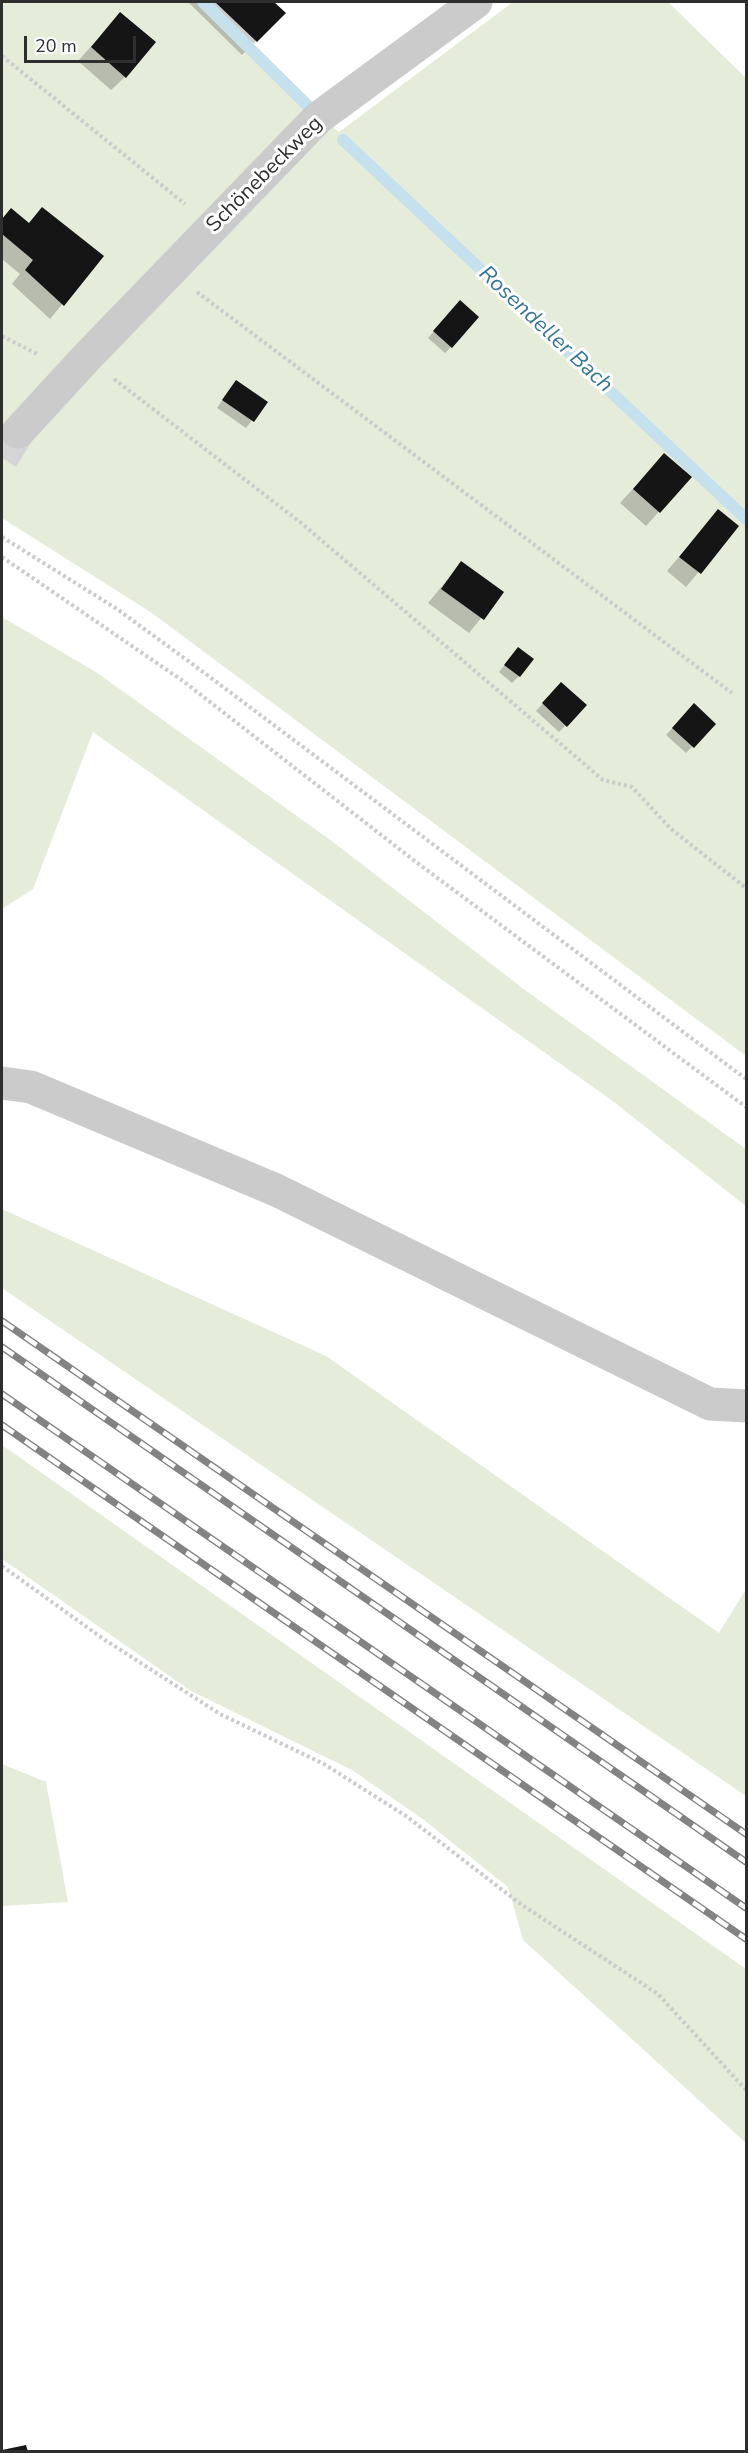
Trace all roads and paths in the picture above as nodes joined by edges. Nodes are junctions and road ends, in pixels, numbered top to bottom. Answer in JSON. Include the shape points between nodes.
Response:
{"nodes":[{"id":1,"x":476,"y":2,"type":"edge"},
{"id":2,"x":2,"y":56,"type":"edge"},
{"id":3,"x":213,"y":227,"type":"junction"},
{"id":4,"x":170,"y":272,"type":"junction"},
{"id":5,"x":80,"y":364,"type":"junction"},
{"id":6,"x":18,"y":432,"type":"tunnel mouth"},
{"id":7,"x":2,"y":537,"type":"edge"},
{"id":8,"x":2,"y":557,"type":"edge"},
{"id":9,"x":732,"y":693,"type":"dead end"},
{"id":10,"x":747,"y":888,"type":"edge"},
{"id":11,"x":747,"y":1079,"type":"edge"},
{"id":12,"x":2,"y":1083,"type":"edge"},
{"id":13,"x":747,"y":1107,"type":"edge"},
{"id":14,"x":747,"y":1406,"type":"edge"},
{"id":15,"x":2,"y":1566,"type":"edge"},
{"id":16,"x":747,"y":2090,"type":"edge"}],
"edges":[{"from":1,"to":3,"type":"street","name":"Schönebeckweg","via":[[318,118]]},
{"from":2,"to":3,"type":"path"},
{"from":3,"to":4,"type":"street","name":"Schönebeckweg"},
{"from":4,"to":5,"type":"street","name":"Schönebeckweg"},
{"from":4,"to":9,"type":"path"},
{"from":5,"to":6,"type":"street","name":"Schönebeckweg"},
{"from":5,"to":10,"type":"path","via":[[168,423],[300,522],[603,780],[632,787],[671,829]]},
{"from":7,"to":11,"type":"path","via":[[117,609]]},
{"from":8,"to":13,"type":"path","via":[[183,681],[416,862]]},
{"from":12,"to":14,"type":"street","via":[[31,1087],[276,1190],[710,1404]]},
{"from":15,"to":16,"type":"path","via":[[105,1640],[220,1714],[324,1764],[406,1816],[522,1905],[658,1994]]}]}
